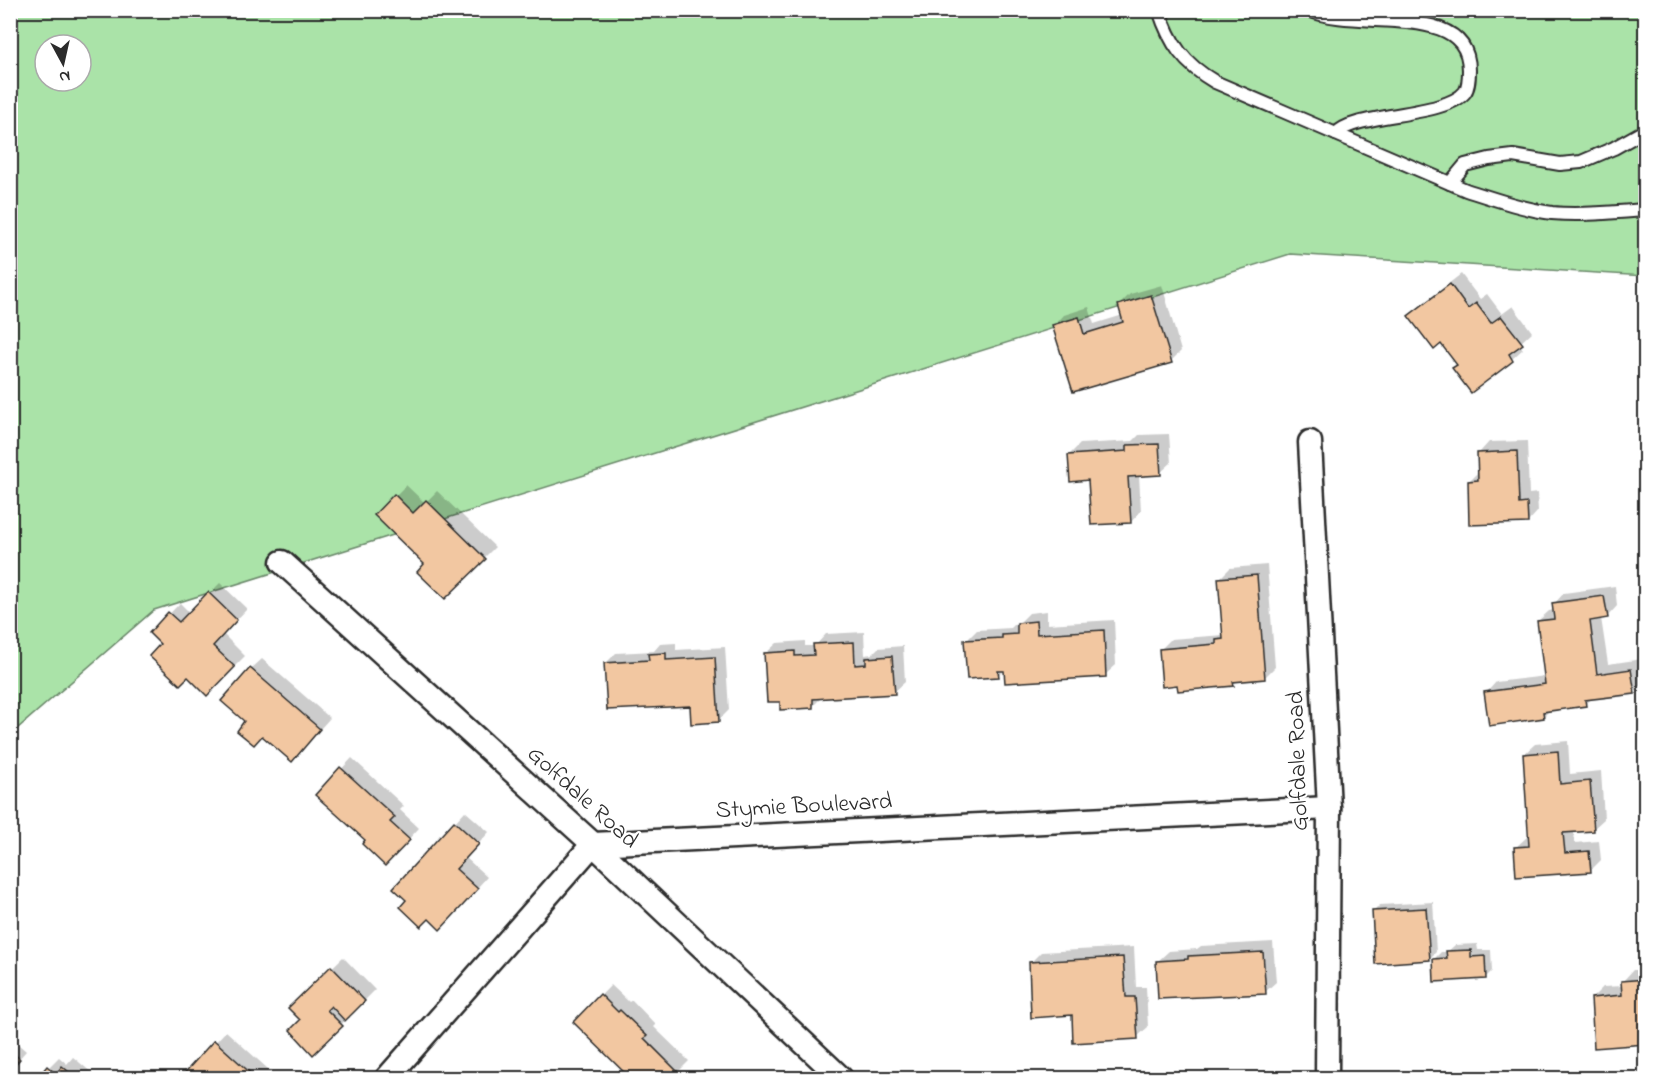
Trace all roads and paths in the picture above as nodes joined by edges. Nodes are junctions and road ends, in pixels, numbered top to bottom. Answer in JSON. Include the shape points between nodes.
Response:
{"nodes":[{"id":1,"x":1159,"y":10,"type":"edge"},
{"id":2,"x":1309,"y":10,"type":"edge"},
{"id":3,"x":1646,"y":130,"type":"edge"},
{"id":4,"x":1336,"y":134,"type":"junction"},
{"id":5,"x":1450,"y":183,"type":"junction"},
{"id":6,"x":1646,"y":210,"type":"edge"},
{"id":7,"x":1310,"y":442,"type":"dead end"},
{"id":8,"x":282,"y":562,"type":"dead end"},
{"id":9,"x":1329,"y":808,"type":"junction"},
{"id":10,"x":593,"y":844,"type":"junction"},
{"id":11,"x":387,"y":1078,"type":"edge"},
{"id":12,"x":841,"y":1078,"type":"edge"},
{"id":13,"x":1327,"y":1078,"type":"edge"}],
"edges":[{"from":1,"to":4,"type":"lane","via":[[1180,54],[1196,71]]},
{"from":2,"to":4,"type":"lane","via":[[1333,17],[1431,19],[1451,26],[1462,39],[1469,58],[1466,91],[1458,98],[1352,125]]},
{"from":3,"to":5,"type":"lane","via":[[1581,162],[1560,164],[1513,156],[1489,159],[1465,165]]},
{"from":4,"to":5,"type":"lane"},
{"from":5,"to":6,"type":"lane","via":[[1501,202],[1550,213]]},
{"from":7,"to":9,"type":"street","name":"Golfdale Road"},
{"from":8,"to":10,"type":"street","name":"Golfdale Road"},
{"from":9,"to":10,"type":"street","name":"Stymie Boulevard"},
{"from":9,"to":13,"type":"street","name":"Golfdale Road"},
{"from":10,"to":11,"type":"street"},
{"from":10,"to":12,"type":"street","name":"Golfdale Road"}]}
